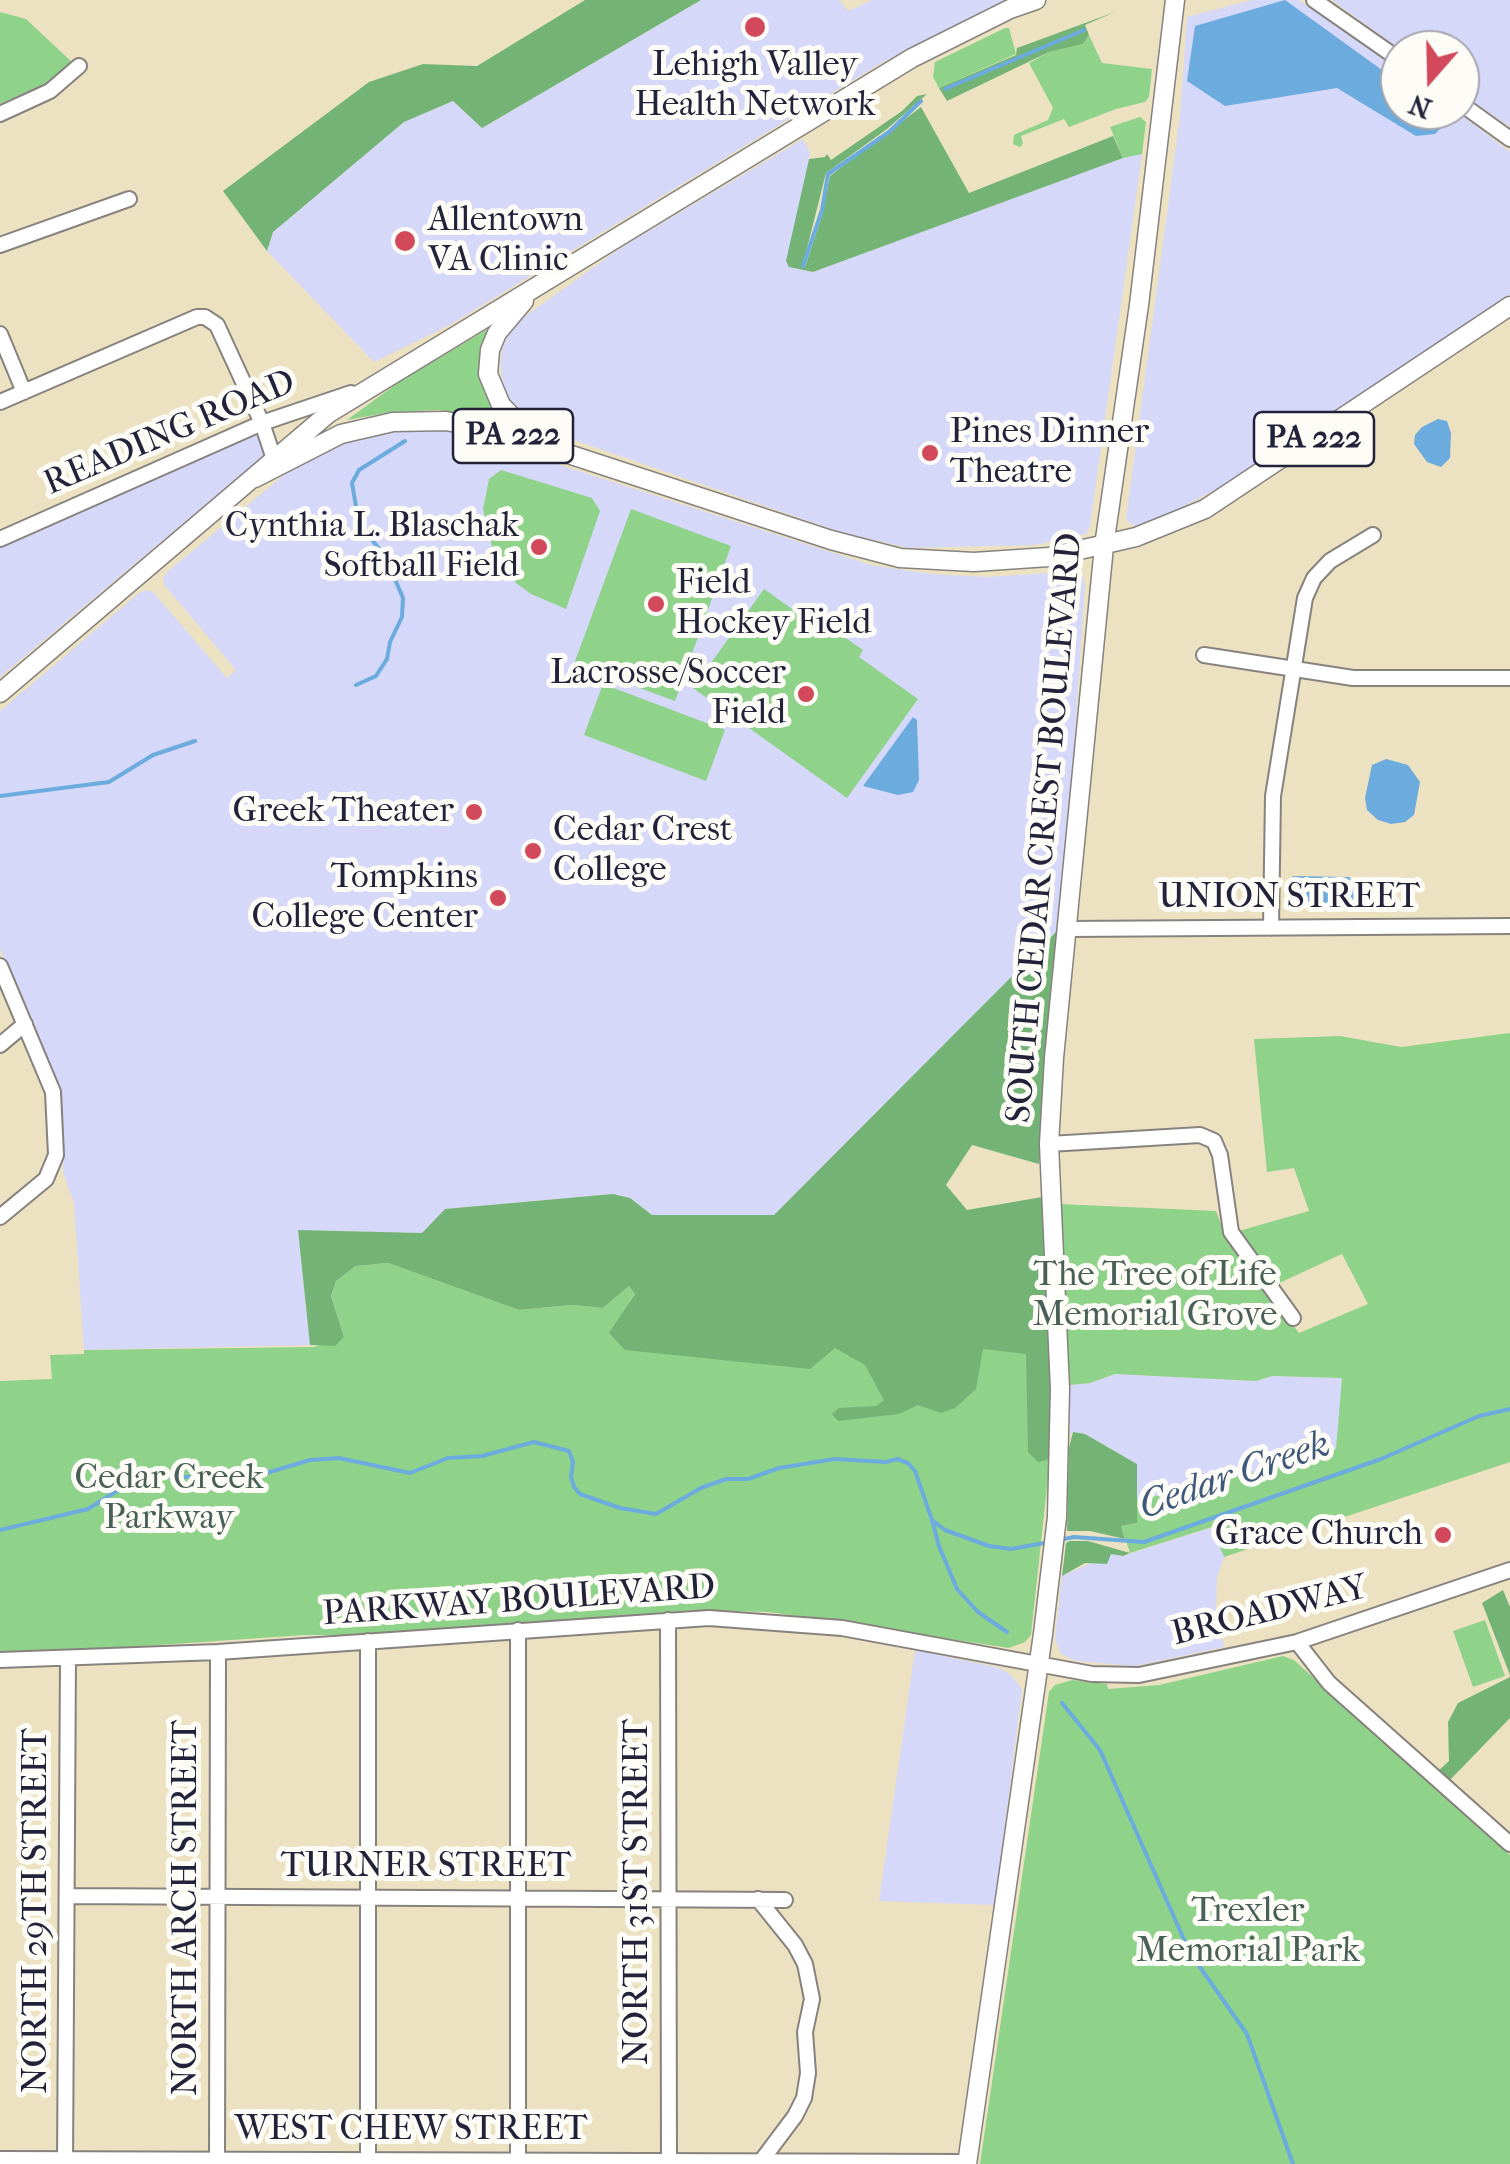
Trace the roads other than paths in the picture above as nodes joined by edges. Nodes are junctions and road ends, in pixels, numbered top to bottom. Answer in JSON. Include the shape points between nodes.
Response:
{"nodes":[{"id":1,"x":1036,"y":0,"type":"edge"},
{"id":2,"x":1175,"y":0,"type":"edge"},
{"id":3,"x":1314,"y":0,"type":"edge"},
{"id":4,"x":1380,"y":46,"type":"edge"},
{"id":5,"x":79,"y":66,"type":"dead end"},
{"id":6,"x":0,"y":114,"type":"edge"},
{"id":7,"x":1480,"y":117,"type":"edge"},
{"id":8,"x":1510,"y":139,"type":"edge"},
{"id":9,"x":130,"y":199,"type":"dead end"},
{"id":10,"x":0,"y":245,"type":"edge"},
{"id":11,"x":542,"y":282,"type":"junction"},
{"id":12,"x":1510,"y":306,"type":"edge"},
{"id":13,"x":0,"y":334,"type":"edge"},
{"id":14,"x":366,"y":388,"type":"junction"},
{"id":15,"x":24,"y":392,"type":"junction"},
{"id":16,"x":0,"y":402,"type":"edge"},
{"id":17,"x":262,"y":423,"type":"junction"},
{"id":18,"x":538,"y":444,"type":"junction"},
{"id":19,"x":274,"y":458,"type":"junction"},
{"id":20,"x":254,"y":478,"type":"junction"},
{"id":21,"x":1373,"y":535,"type":"dead end"},
{"id":22,"x":0,"y":538,"type":"edge"},
{"id":23,"x":1104,"y":546,"type":"junction"},
{"id":24,"x":1204,"y":656,"type":"dead end"},
{"id":25,"x":1292,"y":669,"type":"junction"},
{"id":26,"x":1510,"y":678,"type":"edge"},
{"id":27,"x":0,"y":693,"type":"edge"},
{"id":28,"x":1510,"y":926,"type":"edge"},
{"id":29,"x":1270,"y":928,"type":"junction"},
{"id":30,"x":1068,"y":929,"type":"junction"},
{"id":31,"x":0,"y":966,"type":"edge"},
{"id":32,"x":25,"y":1024,"type":"junction"},
{"id":33,"x":0,"y":1045,"type":"edge"},
{"id":34,"x":1049,"y":1144,"type":"junction"},
{"id":35,"x":0,"y":1217,"type":"edge"},
{"id":36,"x":1292,"y":1318,"type":"dead end"},
{"id":37,"x":1510,"y":1570,"type":"edge"},
{"id":38,"x":668,"y":1620,"type":"junction"},
{"id":39,"x":518,"y":1630,"type":"junction"},
{"id":40,"x":368,"y":1642,"type":"junction"},
{"id":41,"x":1297,"y":1642,"type":"junction"},
{"id":42,"x":218,"y":1652,"type":"junction"},
{"id":43,"x":68,"y":1659,"type":"junction"},
{"id":44,"x":0,"y":1660,"type":"edge"},
{"id":45,"x":1039,"y":1664,"type":"junction"},
{"id":46,"x":1510,"y":1844,"type":"edge"},
{"id":47,"x":66,"y":1896,"type":"junction"},
{"id":48,"x":368,"y":1896,"type":"junction"},
{"id":49,"x":520,"y":1896,"type":"junction"},
{"id":50,"x":218,"y":1897,"type":"junction"},
{"id":51,"x":668,"y":1898,"type":"junction"},
{"id":52,"x":758,"y":1899,"type":"junction"},
{"id":53,"x":785,"y":1900,"type":"dead end"},
{"id":54,"x":0,"y":2159,"type":"edge"},
{"id":55,"x":762,"y":2160,"type":"junction"},
{"id":56,"x":66,"y":2162,"type":"edge"},
{"id":57,"x":217,"y":2162,"type":"edge"},
{"id":58,"x":368,"y":2162,"type":"edge"},
{"id":59,"x":518,"y":2162,"type":"edge"},
{"id":60,"x":668,"y":2162,"type":"edge"},
{"id":61,"x":826,"y":2162,"type":"edge"},
{"id":62,"x":885,"y":2162,"type":"edge"},
{"id":63,"x":967,"y":2163,"type":"edge"}],
"edges":[{"from":1,"to":11,"type":"main road","number":"PA 222","via":[[912,58]]},
{"from":2,"to":23,"type":"main road","name":"SOUTH CEDAR CREST BOULEVARD"},
{"from":3,"to":4,"type":"street"},
{"from":5,"to":6,"type":"street","via":[[50,91]]},
{"from":7,"to":8,"type":"street"},
{"from":9,"to":10,"type":"street"},
{"from":11,"to":14,"type":"main road","number":"PA 222"},
{"from":11,"to":18,"type":"main road","via":[[504,322],[488,360],[494,396]]},
{"from":12,"to":23,"type":"main road","number":"PA 222","via":[[1229,496],[1167,527]]},
{"from":13,"to":15,"type":"street"},
{"from":14,"to":17,"type":"street","name":"READING ROAD"},
{"from":14,"to":19,"type":"main road","number":"PA 222"},
{"from":15,"to":16,"type":"street"},
{"from":15,"to":17,"type":"street","via":[[197,317],[208,318]]},
{"from":17,"to":19,"type":"street"},
{"from":17,"to":22,"type":"street","name":"READING ROAD"},
{"from":18,"to":20,"type":"main road","number":"PA 222","via":[[472,424],[393,422],[341,434]]},
{"from":18,"to":23,"type":"main road","number":"PA 222","via":[[900,558],[1012,561]]},
{"from":19,"to":20,"type":"main road","number":"PA 222"},
{"from":20,"to":27,"type":"main road","number":"PA 222"},
{"from":21,"to":25,"type":"street","via":[[1314,578]]},
{"from":23,"to":30,"type":"main road","name":"SOUTH CEDAR CREST BOULEVARD"},
{"from":24,"to":25,"type":"street"},
{"from":25,"to":26,"type":"street","via":[[1352,678]]},
{"from":25,"to":29,"type":"street","via":[[1273,796]]},
{"from":28,"to":29,"type":"street","name":"UNION STREET"},
{"from":29,"to":30,"type":"street","name":"UNION STREET"},
{"from":30,"to":34,"type":"main road","name":"SOUTH CEDAR CREST BOULEVARD"},
{"from":31,"to":32,"type":"street"},
{"from":32,"to":33,"type":"street"},
{"from":32,"to":35,"type":"street","via":[[52,1092],[56,1156],[46,1179]]},
{"from":34,"to":36,"type":"street","via":[[1200,1135],[1214,1141],[1231,1232]]},
{"from":34,"to":45,"type":"main road","name":"SOUTH CEDAR CREST BOULEVARD","via":[[1060,1389],[1057,1517]]},
{"from":37,"to":41,"type":"street","name":"BROADWAY"},
{"from":38,"to":39,"type":"street","name":"PARKWAY BOULEVARD"},
{"from":38,"to":45,"type":"street","name":"PARKWAY BOULEVARD","via":[[751,1618],[842,1628]]},
{"from":38,"to":51,"type":"street","name":"NORTH 31ST STREET"},
{"from":39,"to":40,"type":"street","name":"PARKWAY BOULEVARD"},
{"from":39,"to":49,"type":"street"},
{"from":40,"to":42,"type":"street","name":"PARKWAY BOULEVARD"},
{"from":40,"to":48,"type":"street"},
{"from":41,"to":45,"type":"street","name":"BROADWAY","via":[[1138,1675]]},
{"from":41,"to":46,"type":"street","via":[[1329,1683]]},
{"from":42,"to":43,"type":"street","name":"PARKWAY BOULEVARD"},
{"from":42,"to":50,"type":"street","name":"NORTH ARCH STREET"},
{"from":43,"to":44,"type":"street","name":"PARKWAY BOULEVARD"},
{"from":43,"to":47,"type":"street","name":"NORTH 29TH STREET"},
{"from":45,"to":63,"type":"main road","name":"SOUTH CEDAR CREST BOULEVARD"},
{"from":47,"to":50,"type":"street","name":"TURNER STREET"},
{"from":47,"to":56,"type":"street","name":"NORTH 29TH STREET"},
{"from":48,"to":49,"type":"street","name":"TURNER STREET"},
{"from":48,"to":50,"type":"street","name":"TURNER STREET"},
{"from":48,"to":58,"type":"street"},
{"from":49,"to":51,"type":"street","name":"TURNER STREET"},
{"from":49,"to":59,"type":"street"},
{"from":50,"to":57,"type":"street","name":"NORTH ARCH STREET"},
{"from":51,"to":52,"type":"street","name":"TURNER STREET"},
{"from":51,"to":60,"type":"street","name":"NORTH 31ST STREET"},
{"from":52,"to":53,"type":"street","name":"TURNER STREET"},
{"from":52,"to":55,"type":"street","via":[[795,1945],[812,1999],[804,2098]]},
{"from":54,"to":56,"type":"street","name":"WEST CHEW STREET"},
{"from":55,"to":60,"type":"street","name":"WEST CHEW STREET"},
{"from":55,"to":61,"type":"street","name":"WEST CHEW STREET"},
{"from":56,"to":57,"type":"street","name":"WEST CHEW STREET"},
{"from":57,"to":58,"type":"street","name":"WEST CHEW STREET"},
{"from":58,"to":59,"type":"street","name":"WEST CHEW STREET"},
{"from":59,"to":60,"type":"street","name":"WEST CHEW STREET"},
{"from":61,"to":62,"type":"street","name":"WEST CHEW STREET"},
{"from":62,"to":63,"type":"street","name":"WEST CHEW STREET"}]}
